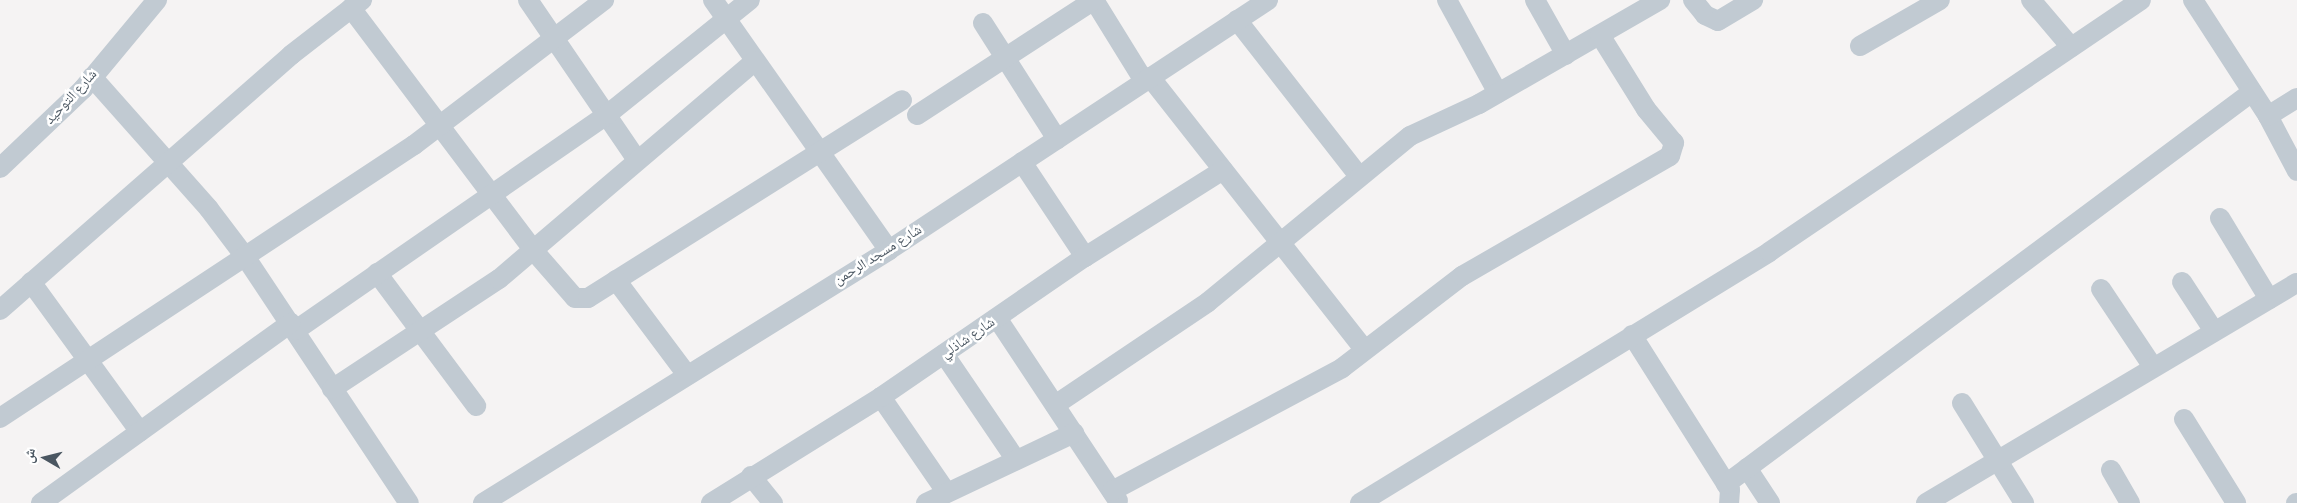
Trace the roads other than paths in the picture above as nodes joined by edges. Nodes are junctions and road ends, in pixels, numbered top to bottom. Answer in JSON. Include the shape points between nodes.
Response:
{"nodes":[{"id":1,"x":157,"y":0,"type":"edge"},
{"id":2,"x":528,"y":0,"type":"edge"},
{"id":3,"x":604,"y":0,"type":"edge"},
{"id":4,"x":714,"y":0,"type":"edge"},
{"id":5,"x":750,"y":0,"type":"edge"},
{"id":6,"x":1094,"y":0,"type":"edge"},
{"id":7,"x":1268,"y":0,"type":"edge"},
{"id":8,"x":1447,"y":0,"type":"edge"},
{"id":9,"x":1535,"y":0,"type":"edge"},
{"id":10,"x":1660,"y":0,"type":"edge"},
{"id":11,"x":1693,"y":0,"type":"edge"},
{"id":12,"x":1753,"y":0,"type":"edge"},
{"id":13,"x":1940,"y":0,"type":"edge"},
{"id":14,"x":2031,"y":0,"type":"edge"},
{"id":15,"x":2141,"y":0,"type":"edge"},
{"id":16,"x":2193,"y":0,"type":"edge"},
{"id":17,"x":356,"y":4,"type":"edge"},
{"id":18,"x":1237,"y":20,"type":"junction"},
{"id":19,"x":727,"y":21,"type":"junction"},
{"id":20,"x":983,"y":23,"type":"dead end"},
{"id":21,"x":554,"y":35,"type":"junction"},
{"id":22,"x":1600,"y":36,"type":"junction"},
{"id":23,"x":1860,"y":46,"type":"dead end"},
{"id":24,"x":2071,"y":47,"type":"junction"},
{"id":25,"x":1566,"y":55,"type":"junction"},
{"id":26,"x":1005,"y":58,"type":"junction"},
{"id":27,"x":756,"y":61,"type":"junction"},
{"id":28,"x":92,"y":77,"type":"junction"},
{"id":29,"x":1147,"y":79,"type":"junction"},
{"id":30,"x":2252,"y":92,"type":"junction"},
{"id":31,"x":1498,"y":93,"type":"junction"},
{"id":32,"x":2297,"y":98,"type":"edge"},
{"id":33,"x":902,"y":100,"type":"dead end"},
{"id":34,"x":608,"y":114,"type":"junction"},
{"id":35,"x":917,"y":116,"type":"dead end"},
{"id":36,"x":2268,"y":116,"type":"junction"},
{"id":37,"x":440,"y":126,"type":"junction"},
{"id":38,"x":1057,"y":139,"type":"junction"},
{"id":39,"x":819,"y":152,"type":"junction"},
{"id":40,"x":637,"y":160,"type":"junction"},
{"id":41,"x":1022,"y":162,"type":"junction"},
{"id":42,"x":166,"y":164,"type":"junction"},
{"id":43,"x":0,"y":168,"type":"edge"},
{"id":44,"x":1223,"y":170,"type":"junction"},
{"id":45,"x":2297,"y":171,"type":"edge"},
{"id":46,"x":1360,"y":176,"type":"junction"},
{"id":47,"x":490,"y":193,"type":"junction"},
{"id":48,"x":2220,"y":218,"type":"dead end"},
{"id":49,"x":1280,"y":243,"type":"junction"},
{"id":50,"x":534,"y":250,"type":"junction"},
{"id":51,"x":889,"y":250,"type":"junction"},
{"id":52,"x":1085,"y":257,"type":"junction"},
{"id":53,"x":246,"y":258,"type":"junction"},
{"id":54,"x":377,"y":273,"type":"junction"},
{"id":55,"x":616,"y":280,"type":"junction"},
{"id":56,"x":31,"y":282,"type":"junction"},
{"id":57,"x":2182,"y":282,"type":"dead end"},
{"id":58,"x":2297,"y":283,"type":"edge"},
{"id":59,"x":2101,"y":289,"type":"dead end"},
{"id":60,"x":2269,"y":299,"type":"junction"},
{"id":61,"x":0,"y":310,"type":"edge"},
{"id":62,"x":997,"y":318,"type":"junction"},
{"id":63,"x":293,"y":326,"type":"junction"},
{"id":64,"x":419,"y":329,"type":"junction"},
{"id":65,"x":2214,"y":331,"type":"junction"},
{"id":66,"x":1632,"y":335,"type":"junction"},
{"id":67,"x":1364,"y":350,"type":"junction"},
{"id":68,"x":944,"y":354,"type":"junction"},
{"id":69,"x":88,"y":361,"type":"junction"},
{"id":70,"x":2153,"y":368,"type":"junction"},
{"id":71,"x":687,"y":375,"type":"junction"},
{"id":72,"x":332,"y":389,"type":"junction"},
{"id":73,"x":881,"y":397,"type":"junction"},
{"id":74,"x":1962,"y":402,"type":"dead end"},
{"id":75,"x":1055,"y":405,"type":"junction"},
{"id":76,"x":476,"y":406,"type":"dead end"},
{"id":77,"x":0,"y":418,"type":"edge"},
{"id":78,"x":2184,"y":419,"type":"dead end"},
{"id":79,"x":140,"y":432,"type":"junction"},
{"id":80,"x":1074,"y":433,"type":"junction"},
{"id":81,"x":1997,"y":458,"type":"junction"},
{"id":82,"x":1016,"y":460,"type":"junction"},
{"id":83,"x":1748,"y":468,"type":"junction"},
{"id":84,"x":2111,"y":470,"type":"dead end"},
{"id":85,"x":751,"y":476,"type":"junction"},
{"id":86,"x":947,"y":493,"type":"junction"},
{"id":87,"x":1727,"y":493,"type":"edge"},
{"id":88,"x":41,"y":503,"type":"edge"},
{"id":89,"x":409,"y":503,"type":"edge"},
{"id":90,"x":483,"y":503,"type":"edge"},
{"id":91,"x":711,"y":503,"type":"edge"},
{"id":92,"x":773,"y":503,"type":"edge"},
{"id":93,"x":926,"y":503,"type":"edge"},
{"id":94,"x":1360,"y":503,"type":"edge"},
{"id":95,"x":1770,"y":503,"type":"edge"},
{"id":96,"x":1926,"y":503,"type":"edge"},
{"id":97,"x":2024,"y":503,"type":"edge"},
{"id":98,"x":2130,"y":503,"type":"edge"},
{"id":99,"x":2236,"y":503,"type":"edge"}],
"edges":[{"from":1,"to":28,"type":"street","name":"شارع التوحيد"},
{"from":2,"to":21,"type":"street"},
{"from":3,"to":21,"type":"street"},
{"from":4,"to":19,"type":"street"},
{"from":5,"to":19,"type":"street"},
{"from":6,"to":26,"type":"street"},
{"from":6,"to":29,"type":"street"},
{"from":7,"to":18,"type":"street","name":"شارع مسجد الرحمن"},
{"from":8,"to":31,"type":"street"},
{"from":9,"to":25,"type":"street"},
{"from":10,"to":22,"type":"street"},
{"from":11,"to":12,"type":"street","via":[[1705,15],[1718,21]]},
{"from":13,"to":23,"type":"street"},
{"from":14,"to":24,"type":"street"},
{"from":15,"to":24,"type":"street"},
{"from":16,"to":30,"type":"street"},
{"from":17,"to":37,"type":"street"},
{"from":17,"to":42,"type":"street"},
{"from":18,"to":29,"type":"street","name":"شارع مسجد الرحمن"},
{"from":18,"to":46,"type":"street"},
{"from":19,"to":27,"type":"street"},
{"from":19,"to":34,"type":"street"},
{"from":20,"to":26,"type":"street"},
{"from":21,"to":34,"type":"street"},
{"from":21,"to":37,"type":"street"},
{"from":22,"to":25,"type":"street"},
{"from":22,"to":67,"type":"street","via":[[1646,109],[1668,133],[1674,153],[1462,276]]},
{"from":24,"to":66,"type":"street","via":[[1827,215]]},
{"from":25,"to":31,"type":"street"},
{"from":26,"to":35,"type":"street"},
{"from":26,"to":38,"type":"street"},
{"from":27,"to":39,"type":"street"},
{"from":27,"to":40,"type":"street"},
{"from":28,"to":42,"type":"street"},
{"from":28,"to":43,"type":"street","name":"شارع التوحيد"},
{"from":29,"to":38,"type":"street","name":"شارع مسجد الرحمن"},
{"from":29,"to":44,"type":"street"},
{"from":30,"to":36,"type":"street"},
{"from":30,"to":83,"type":"street"},
{"from":31,"to":46,"type":"street","via":[[1410,136]]},
{"from":32,"to":36,"type":"street"},
{"from":33,"to":39,"type":"street"},
{"from":34,"to":40,"type":"street"},
{"from":34,"to":47,"type":"street"},
{"from":36,"to":45,"type":"street"},
{"from":37,"to":47,"type":"street"},
{"from":37,"to":53,"type":"street"},
{"from":38,"to":41,"type":"street","name":"شارع مسجد الرحمن"},
{"from":39,"to":51,"type":"street"},
{"from":39,"to":55,"type":"street"},
{"from":40,"to":50,"type":"street"},
{"from":41,"to":51,"type":"street","name":"شارع مسجد الرحمن"},
{"from":41,"to":52,"type":"street"},
{"from":42,"to":53,"type":"street","via":[[209,209]]},
{"from":42,"to":56,"type":"street"},
{"from":44,"to":49,"type":"street"},
{"from":44,"to":52,"type":"street","name":"شارع شاذلي"},
{"from":46,"to":49,"type":"street"},
{"from":47,"to":50,"type":"street"},
{"from":47,"to":54,"type":"street"},
{"from":48,"to":60,"type":"street"},
{"from":49,"to":67,"type":"street"},
{"from":49,"to":75,"type":"street","via":[[1208,302]]},
{"from":50,"to":55,"type":"street","via":[[575,298],[588,298]]},
{"from":50,"to":64,"type":"street","via":[[491,286]]},
{"from":51,"to":71,"type":"street","name":"شارع مسجد الرحمن"},
{"from":52,"to":62,"type":"street","name":"شارع شاذلي"},
{"from":53,"to":63,"type":"street"},
{"from":53,"to":69,"type":"street"},
{"from":54,"to":63,"type":"street"},
{"from":54,"to":64,"type":"street"},
{"from":55,"to":71,"type":"street"},
{"from":56,"to":61,"type":"street"},
{"from":56,"to":69,"type":"street"},
{"from":57,"to":65,"type":"street"},
{"from":58,"to":60,"type":"street"},
{"from":59,"to":70,"type":"street"},
{"from":60,"to":65,"type":"street"},
{"from":62,"to":68,"type":"street","name":"شارع شاذلي"},
{"from":62,"to":75,"type":"street"},
{"from":63,"to":72,"type":"street"},
{"from":63,"to":79,"type":"street"},
{"from":64,"to":72,"type":"street"},
{"from":64,"to":76,"type":"street"},
{"from":65,"to":70,"type":"street"},
{"from":66,"to":87,"type":"street"},
{"from":66,"to":94,"type":"street"},
{"from":67,"to":80,"type":"street","via":[[1342,368],[1115,496]]},
{"from":68,"to":73,"type":"street","name":"شارع شاذلي"},
{"from":68,"to":82,"type":"street"},
{"from":69,"to":77,"type":"street"},
{"from":69,"to":79,"type":"street"},
{"from":70,"to":81,"type":"street"},
{"from":71,"to":90,"type":"street","name":"شارع مسجد الرحمن"},
{"from":72,"to":89,"type":"street"},
{"from":73,"to":85,"type":"street","name":"شارع شاذلي"},
{"from":73,"to":86,"type":"street"},
{"from":74,"to":81,"type":"street"},
{"from":75,"to":80,"type":"street"},
{"from":78,"to":99,"type":"street"},
{"from":79,"to":88,"type":"street"},
{"from":80,"to":82,"type":"street"},
{"from":81,"to":96,"type":"street"},
{"from":81,"to":97,"type":"street"},
{"from":82,"to":86,"type":"street"},
{"from":83,"to":87,"type":"street"},
{"from":83,"to":95,"type":"street"},
{"from":84,"to":98,"type":"street"},
{"from":85,"to":91,"type":"street","name":"شارع شاذلي"},
{"from":85,"to":92,"type":"street"},
{"from":86,"to":93,"type":"street"}]}
